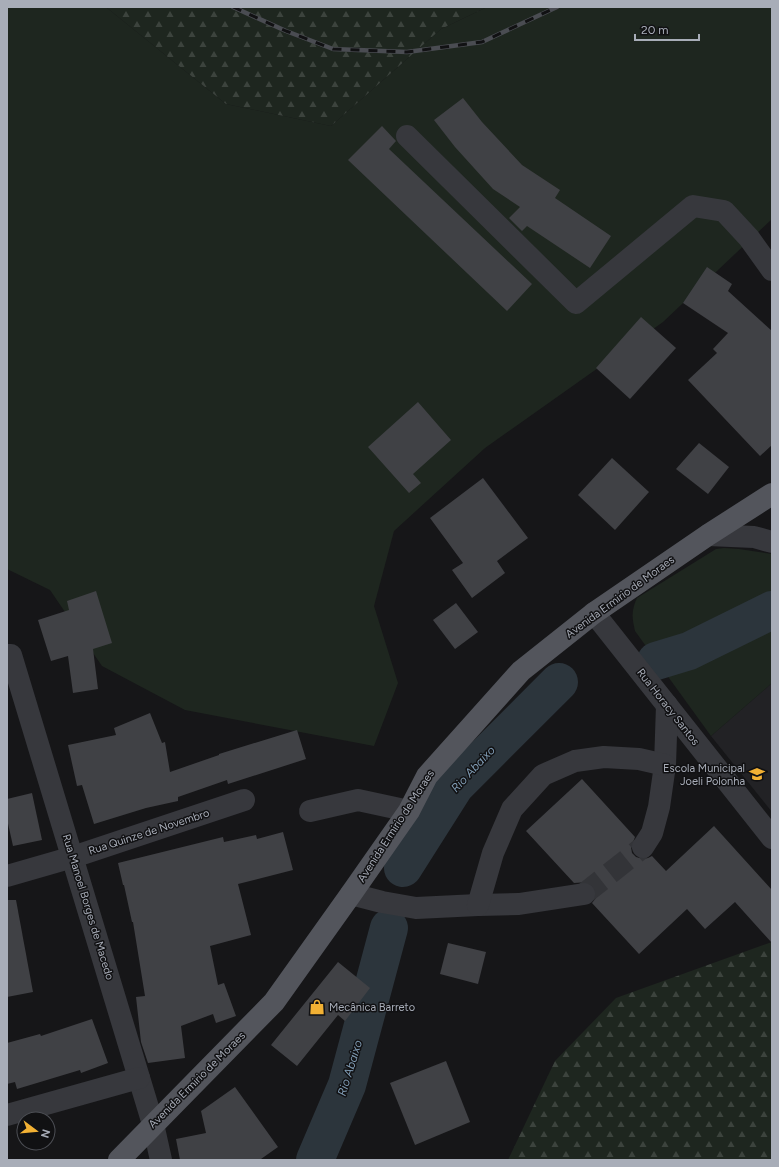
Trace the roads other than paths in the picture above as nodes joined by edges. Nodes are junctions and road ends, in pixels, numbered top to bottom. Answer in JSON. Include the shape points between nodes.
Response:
{"nodes":[{"id":1,"x":407,"y":136,"type":"dead end"},
{"id":2,"x":772,"y":270,"type":"edge"},
{"id":3,"x":772,"y":494,"type":"edge"},
{"id":4,"x":708,"y":535,"type":"junction"},
{"id":5,"x":772,"y":542,"type":"edge"},
{"id":6,"x":594,"y":613,"type":"junction"},
{"id":7,"x":9,"y":655,"type":"edge"},
{"id":8,"x":667,"y":705,"type":"junction"},
{"id":9,"x":665,"y":765,"type":"junction"},
{"id":10,"x":244,"y":800,"type":"dead end"},
{"id":11,"x":310,"y":811,"type":"dead end"},
{"id":12,"x":409,"y":811,"type":"junction"},
{"id":13,"x":772,"y":838,"type":"edge"},
{"id":14,"x":643,"y":847,"type":"tunnel mouth"},
{"id":15,"x":73,"y":857,"type":"junction"},
{"id":16,"x":7,"y":876,"type":"edge"},
{"id":17,"x":352,"y":894,"type":"junction"},
{"id":18,"x":584,"y":894,"type":"tunnel mouth"},
{"id":19,"x":478,"y":905,"type":"junction"},
{"id":20,"x":139,"y":1078,"type":"junction"},
{"id":21,"x":7,"y":1116,"type":"edge"},
{"id":22,"x":153,"y":1124,"type":"junction"},
{"id":23,"x":119,"y":1160,"type":"edge"},
{"id":24,"x":161,"y":1160,"type":"edge"}],
"edges":[{"from":1,"to":2,"type":"street","via":[[576,303],[693,206],[724,211],[749,238]]},
{"from":3,"to":4,"type":"main road","name":"Avenida Ermirio de Moraes"},
{"from":4,"to":5,"type":"street","via":[[754,537]]},
{"from":4,"to":6,"type":"main road","name":"Avenida Ermirio de Moraes"},
{"from":6,"to":8,"type":"street","name":"Rua Horacy Santos"},
{"from":6,"to":12,"type":"main road","name":"Avenida Ermirio de Moraes","via":[[521,671],[427,776]]},
{"from":7,"to":15,"type":"street","name":"Rua Manoel Borges de Macedo"},
{"from":8,"to":9,"type":"street"},
{"from":8,"to":13,"type":"street","name":"Rua Horacy Santos"},
{"from":9,"to":14,"type":"street","via":[[652,833]]},
{"from":9,"to":19,"type":"street","via":[[639,759],[604,757],[575,760],[543,775],[512,809],[493,853]]},
{"from":10,"to":15,"type":"street","name":"Rua Quinze de Novembro"},
{"from":11,"to":12,"type":"street","via":[[358,800]]},
{"from":12,"to":17,"type":"main road","name":"Avenida Ermirio de Moraes"},
{"from":15,"to":16,"type":"street","name":"Rua Quinze de Novembro"},
{"from":15,"to":20,"type":"street","name":"Rua Manoel Borges de Macedo"},
{"from":17,"to":19,"type":"street","via":[[416,908]]},
{"from":17,"to":22,"type":"main road","name":"Avenida Ermirio de Moraes","via":[[274,1002]]},
{"from":18,"to":19,"type":"street","via":[[519,904]]},
{"from":20,"to":21,"type":"street"},
{"from":20,"to":22,"type":"street","name":"Rua Manoel Borges de Macedo"},
{"from":22,"to":23,"type":"main road","name":"Avenida Ermirio de Moraes"},
{"from":22,"to":24,"type":"street","name":"Rua Manoel Borges de Macedo"}]}
